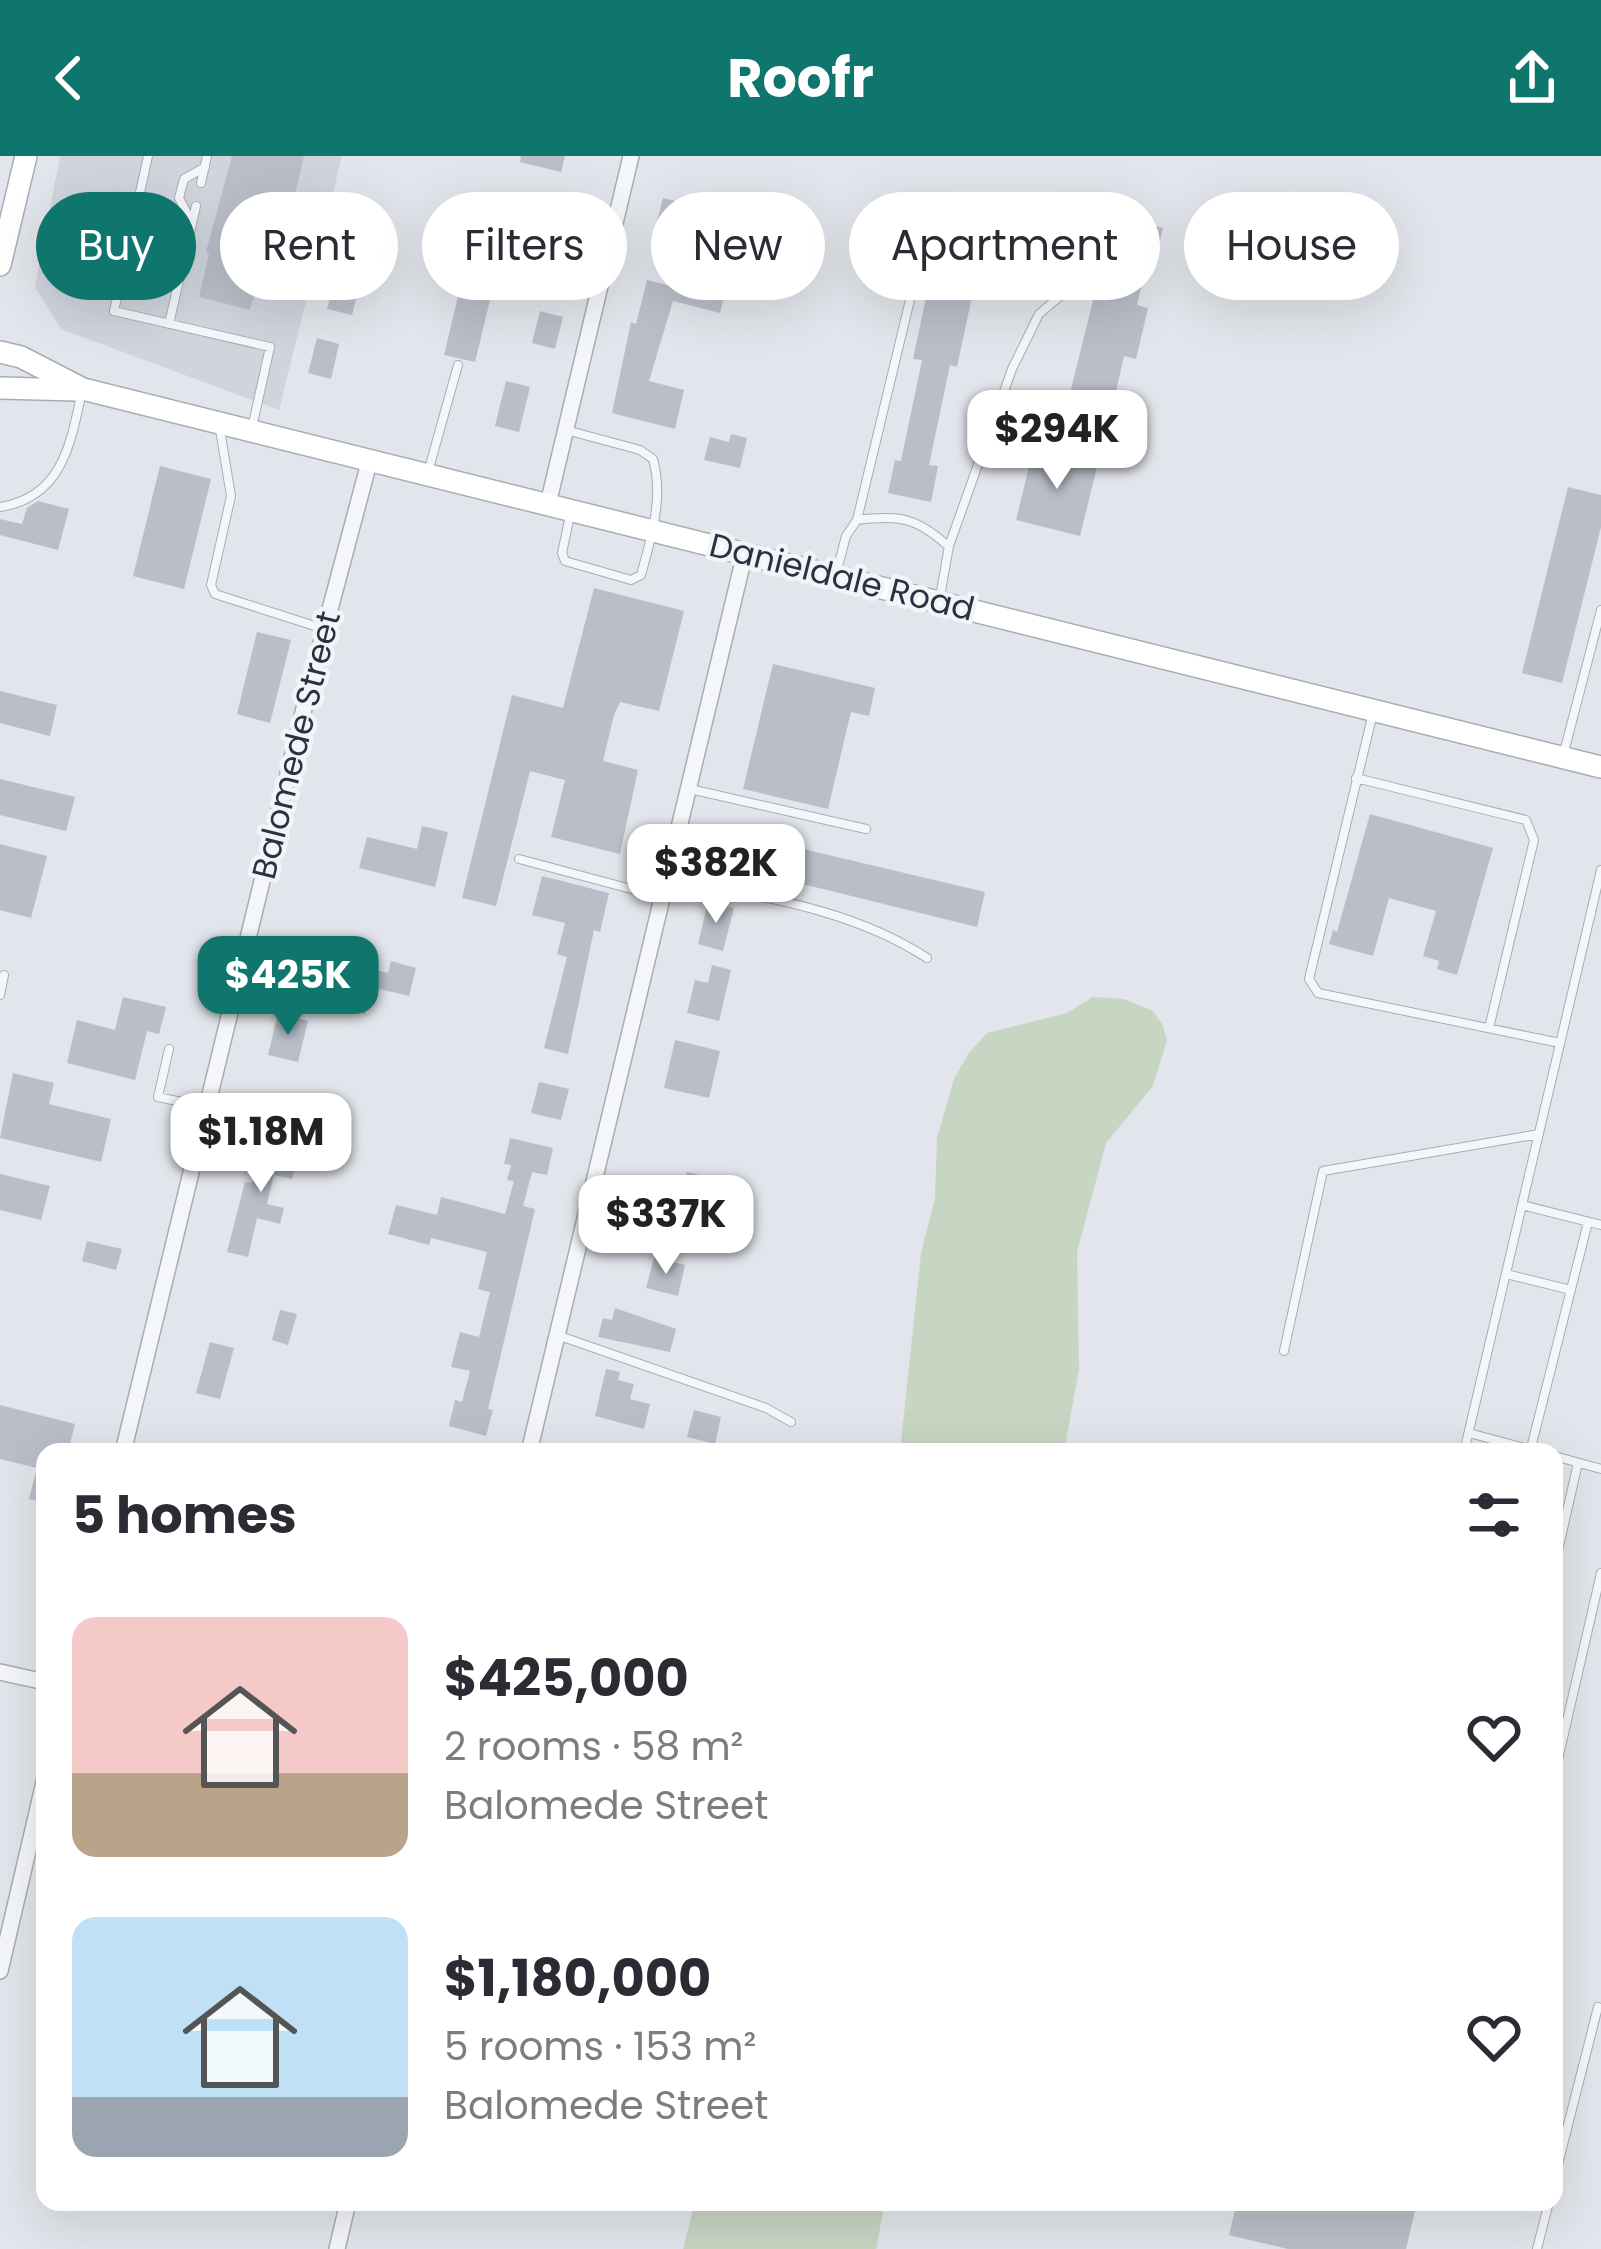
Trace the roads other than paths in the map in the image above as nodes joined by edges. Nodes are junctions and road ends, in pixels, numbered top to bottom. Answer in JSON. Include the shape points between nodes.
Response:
{"nodes":[{"id":1,"x":26,"y":156,"type":"edge"},
{"id":2,"x":148,"y":156,"type":"edge"},
{"id":3,"x":631,"y":156,"type":"edge"},
{"id":4,"x":206,"y":161,"type":"edge"},
{"id":5,"x":201,"y":183,"type":"dead end"},
{"id":6,"x":181,"y":192,"type":"edge"},
{"id":7,"x":0,"y":263,"type":"edge"},
{"id":8,"x":174,"y":300,"type":"edge"},
{"id":9,"x":169,"y":324,"type":"junction"},
{"id":10,"x":0,"y":352,"type":"edge"},
{"id":11,"x":458,"y":364,"type":"dead end"},
{"id":12,"x":0,"y":388,"type":"edge"},
{"id":13,"x":83,"y":389,"type":"junction"},
{"id":14,"x":218,"y":422,"type":"junction"},
{"id":15,"x":252,"y":430,"type":"junction"},
{"id":16,"x":566,"y":430,"type":"junction"},
{"id":17,"x":370,"y":459,"type":"junction"},
{"id":18,"x":428,"y":473,"type":"junction"},
{"id":19,"x":548,"y":503,"type":"junction"},
{"id":20,"x":0,"y":506,"type":"edge"},
{"id":21,"x":572,"y":509,"type":"junction"},
{"id":22,"x":856,"y":520,"type":"junction"},
{"id":23,"x":653,"y":530,"type":"junction"},
{"id":24,"x":949,"y":546,"type":"junction"},
{"id":25,"x":746,"y":553,"type":"junction"},
{"id":26,"x":835,"y":575,"type":"junction"},
{"id":27,"x":939,"y":601,"type":"junction"},
{"id":28,"x":1601,"y":610,"type":"edge"},
{"id":29,"x":325,"y":629,"type":"junction"},
{"id":30,"x":1373,"y":710,"type":"junction"},
{"id":31,"x":1562,"y":757,"type":"junction"},
{"id":32,"x":1601,"y":767,"type":"edge"},
{"id":33,"x":1357,"y":778,"type":"junction"},
{"id":34,"x":688,"y":789,"type":"junction"},
{"id":35,"x":866,"y":830,"type":"dead end"},
{"id":36,"x":519,"y":859,"type":"dead end"},
{"id":37,"x":1601,"y":870,"type":"edge"},
{"id":38,"x":667,"y":878,"type":"junction"},
{"id":39,"x":663,"y":897,"type":"junction"},
{"id":40,"x":927,"y":958,"type":"dead end"},
{"id":41,"x":4,"y":975,"type":"dead end"},
{"id":42,"x":0,"y":995,"type":"edge"},
{"id":43,"x":1489,"y":1028,"type":"junction"},
{"id":44,"x":1561,"y":1043,"type":"junction"},
{"id":45,"x":169,"y":1049,"type":"dead end"},
{"id":46,"x":207,"y":1107,"type":"junction"},
{"id":47,"x":1539,"y":1134,"type":"junction"},
{"id":48,"x":1522,"y":1205,"type":"junction"},
{"id":49,"x":1588,"y":1222,"type":"junction"},
{"id":50,"x":1601,"y":1225,"type":"edge"},
{"id":51,"x":1506,"y":1274,"type":"junction"},
{"id":52,"x":1571,"y":1290,"type":"junction"},
{"id":53,"x":557,"y":1336,"type":"junction"},
{"id":54,"x":1284,"y":1351,"type":"dead end"},
{"id":55,"x":791,"y":1422,"type":"dead end"},
{"id":56,"x":1468,"y":1433,"type":"junction"},
{"id":57,"x":125,"y":1443,"type":"edge"},
{"id":58,"x":531,"y":1443,"type":"edge"},
{"id":59,"x":1466,"y":1443,"type":"edge"},
{"id":60,"x":1504,"y":1443,"type":"edge"},
{"id":61,"x":1535,"y":1443,"type":"edge"},
{"id":62,"x":1563,"y":1458,"type":"edge"},
{"id":63,"x":1578,"y":1462,"type":"junction"},
{"id":64,"x":1601,"y":1469,"type":"edge"},
{"id":65,"x":1563,"y":1528,"type":"edge"},
{"id":66,"x":1601,"y":1573,"type":"edge"},
{"id":67,"x":0,"y":1672,"type":"edge"},
{"id":68,"x":36,"y":1680,"type":"edge"},
{"id":69,"x":1563,"y":1732,"type":"edge"},
{"id":70,"x":36,"y":1817,"type":"edge"},
{"id":71,"x":0,"y":1971,"type":"edge"},
{"id":72,"x":1601,"y":1995,"type":"edge"},
{"id":73,"x":1599,"y":2008,"type":"edge"},
{"id":74,"x":1563,"y":2146,"type":"edge"},
{"id":75,"x":347,"y":2211,"type":"edge"},
{"id":76,"x":1547,"y":2211,"type":"edge"},
{"id":77,"x":337,"y":2249,"type":"edge"},
{"id":78,"x":1537,"y":2249,"type":"edge"}],
"edges":[{"from":1,"to":7,"type":"street"},
{"from":2,"to":9,"type":"lane","via":[[114,311]]},
{"from":3,"to":16,"type":"street"},
{"from":4,"to":5,"type":"lane"},
{"from":4,"to":6,"type":"lane"},
{"from":8,"to":9,"type":"lane"},
{"from":9,"to":15,"type":"lane","via":[[270,347]]},
{"from":10,"to":13,"type":"street","name":"Danieldale Road"},
{"from":11,"to":18,"type":"lane"},
{"from":12,"to":13,"type":"street","name":"Danieldale Road"},
{"from":13,"to":14,"type":"street","name":"Danieldale Road"},
{"from":13,"to":20,"type":"lane","via":[[66,460],[45,485]]},
{"from":14,"to":15,"type":"street","name":"Danieldale Road"},
{"from":14,"to":29,"type":"lane","via":[[232,496],[214,594]]},
{"from":15,"to":17,"type":"street","name":"Danieldale Road"},
{"from":16,"to":19,"type":"street"},
{"from":16,"to":23,"type":"lane","via":[[653,459]]},
{"from":17,"to":18,"type":"street","name":"Danieldale Road"},
{"from":17,"to":29,"type":"street","name":"Balomede Street"},
{"from":18,"to":19,"type":"street","name":"Danieldale Road"},
{"from":19,"to":21,"type":"street","name":"Danieldale Road"},
{"from":21,"to":23,"type":"street","name":"Danieldale Road"},
{"from":21,"to":23,"type":"lane","via":[[565,561],[631,580],[640,575]]},
{"from":22,"to":24,"type":"lane","via":[[923,524]]},
{"from":22,"to":24,"type":"lane","via":[[927,229],[943,206],[981,200],[1036,210],[1072,224],[1080,256],[1012,369]]},
{"from":22,"to":26,"type":"lane"},
{"from":23,"to":25,"type":"street","name":"Danieldale Road"},
{"from":24,"to":27,"type":"lane"},
{"from":25,"to":26,"type":"street","name":"Danieldale Road"},
{"from":25,"to":34,"type":"street"},
{"from":26,"to":27,"type":"street","name":"Danieldale Road"},
{"from":27,"to":30,"type":"street","name":"Danieldale Road"},
{"from":28,"to":31,"type":"lane"},
{"from":29,"to":46,"type":"street","name":"Balomede Street"},
{"from":30,"to":31,"type":"street","name":"Danieldale Road"},
{"from":30,"to":33,"type":"lane"},
{"from":31,"to":32,"type":"street","name":"Danieldale Road"},
{"from":33,"to":43,"type":"lane","via":[[1526,820],[1534,840]]},
{"from":33,"to":43,"type":"lane","via":[[1309,979],[1318,993]]},
{"from":34,"to":35,"type":"lane"},
{"from":34,"to":38,"type":"street"},
{"from":36,"to":39,"type":"lane"},
{"from":37,"to":44,"type":"lane"},
{"from":38,"to":39,"type":"street"},
{"from":38,"to":40,"type":"lane","via":[[806,906]]},
{"from":39,"to":53,"type":"street"},
{"from":41,"to":42,"type":"lane"},
{"from":43,"to":44,"type":"lane"},
{"from":44,"to":47,"type":"lane"},
{"from":45,"to":46,"type":"lane","via":[[158,1097]]},
{"from":46,"to":57,"type":"street","name":"Balomede Street"},
{"from":47,"to":48,"type":"lane"},
{"from":47,"to":54,"type":"lane","via":[[1323,1171]]},
{"from":48,"to":49,"type":"lane"},
{"from":48,"to":51,"type":"lane"},
{"from":49,"to":50,"type":"lane"},
{"from":49,"to":52,"type":"lane"},
{"from":51,"to":52,"type":"lane"},
{"from":51,"to":56,"type":"lane"},
{"from":52,"to":61,"type":"lane"},
{"from":53,"to":55,"type":"lane"},
{"from":53,"to":58,"type":"street"},
{"from":56,"to":59,"type":"lane"},
{"from":56,"to":60,"type":"lane"},
{"from":62,"to":63,"type":"lane"},
{"from":63,"to":64,"type":"lane"},
{"from":63,"to":65,"type":"lane"},
{"from":66,"to":69,"type":"lane"},
{"from":67,"to":68,"type":"street"},
{"from":70,"to":71,"type":"street"},
{"from":72,"to":73,"type":"lane"},
{"from":73,"to":74,"type":"lane"},
{"from":75,"to":77,"type":"street"},
{"from":76,"to":78,"type":"lane"}]}
